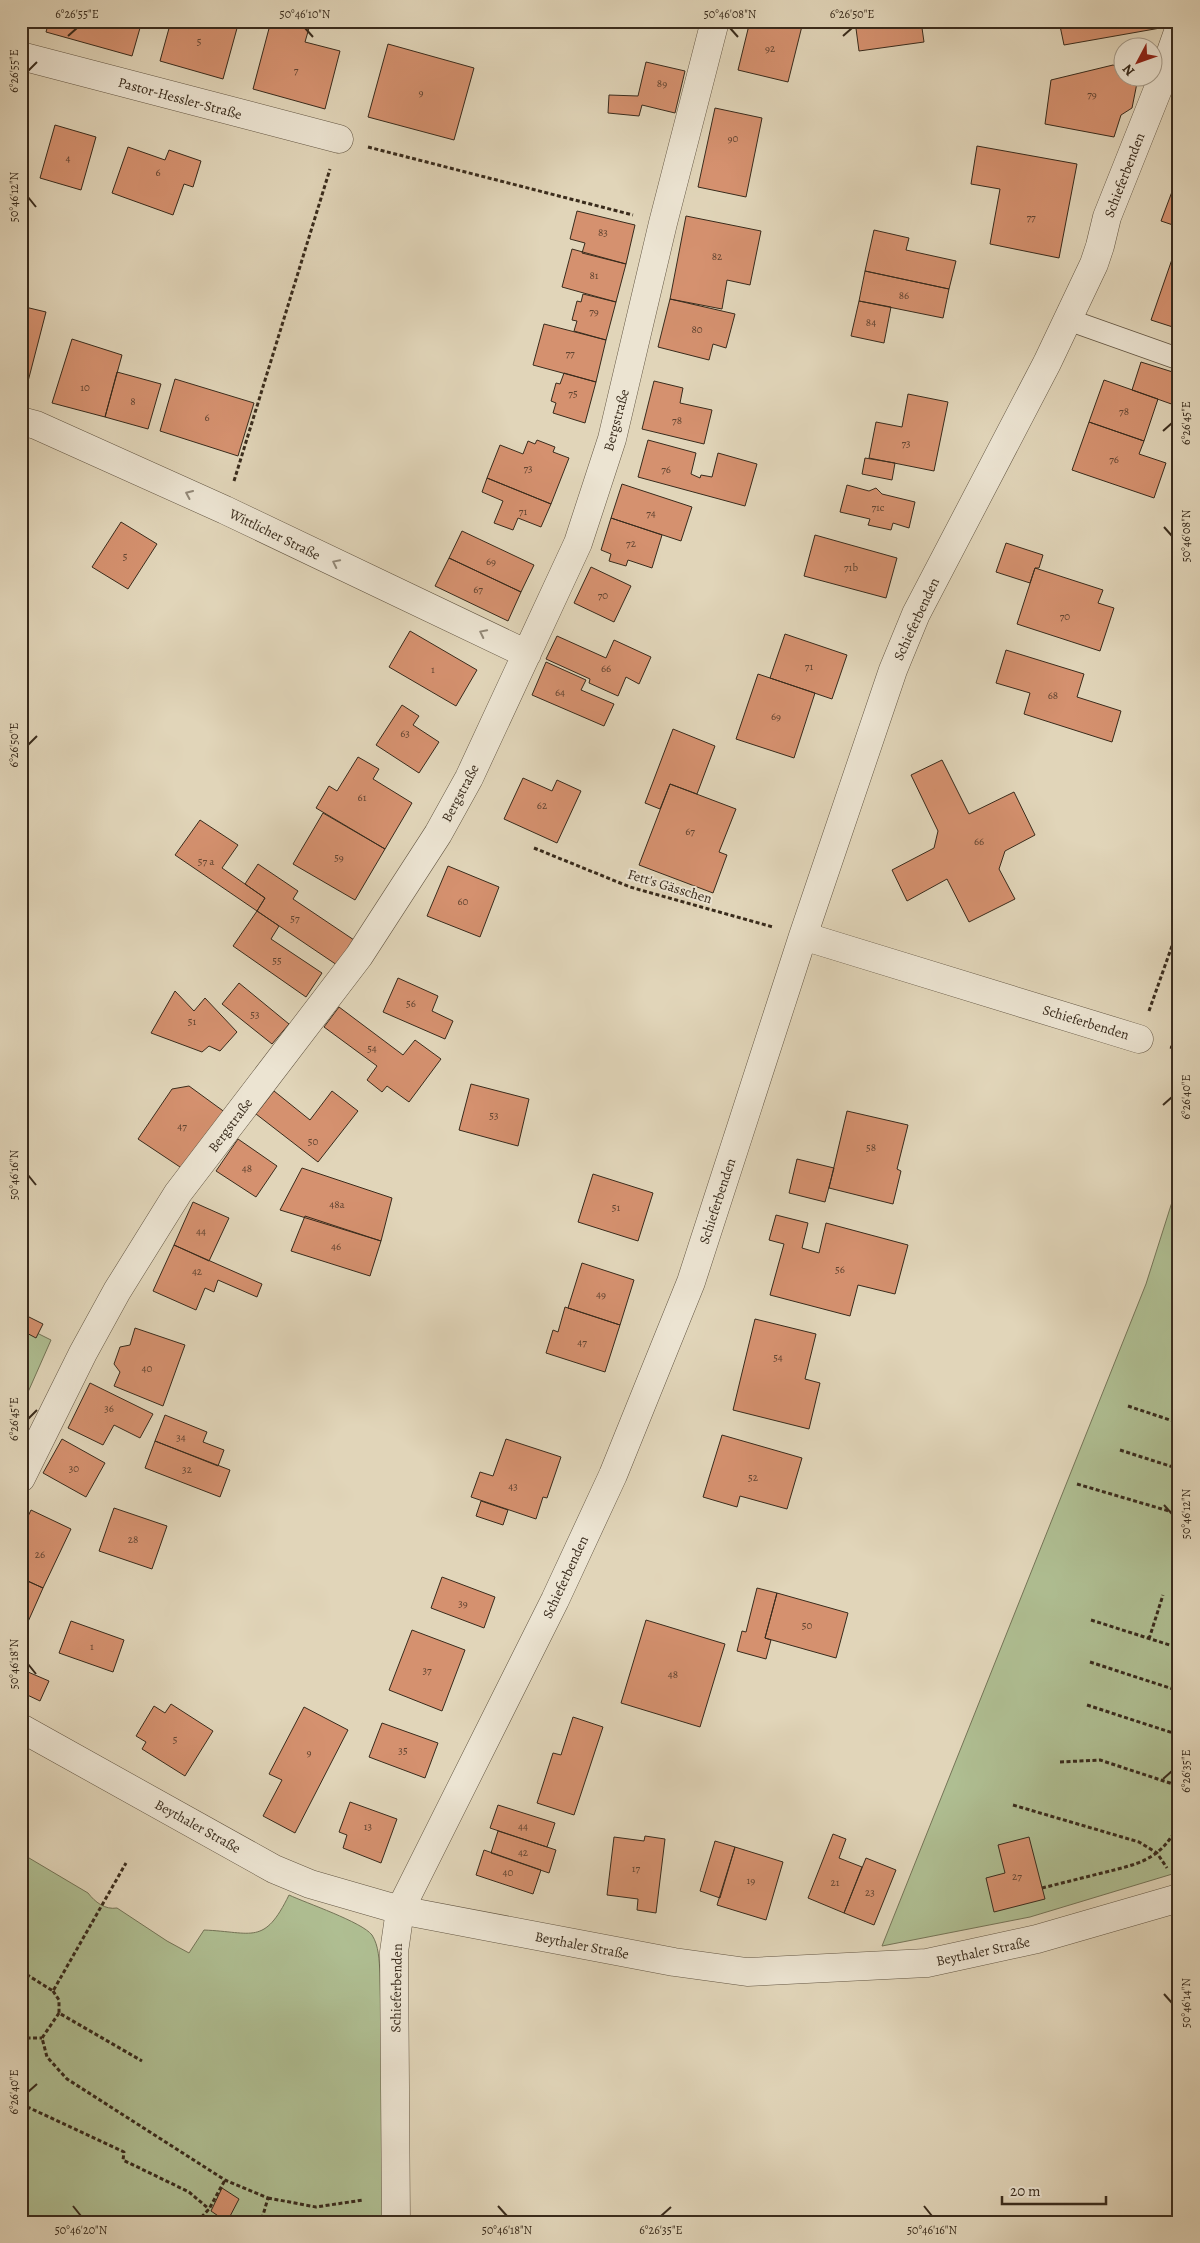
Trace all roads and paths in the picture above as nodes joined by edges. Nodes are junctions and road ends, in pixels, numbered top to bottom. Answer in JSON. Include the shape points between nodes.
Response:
{"nodes":[{"id":1,"x":715,"y":21,"type":"edge"},
{"id":2,"x":1179,"y":29,"type":"edge"},
{"id":3,"x":21,"y":56,"type":"edge"},
{"id":4,"x":339,"y":139,"type":"junction"},
{"id":5,"x":663,"y":223,"type":"junction"},
{"id":6,"x":1069,"y":320,"type":"junction"},
{"id":7,"x":1179,"y":359,"type":"edge"},
{"id":8,"x":21,"y":420,"type":"edge"},
{"id":9,"x":225,"y":510,"type":"junction"},
{"id":10,"x":527,"y":654,"type":"junction"},
{"id":11,"x":534,"y":848,"type":"dead end"},
{"id":12,"x":1179,"y":926,"type":"edge"},
{"id":13,"x":802,"y":936,"type":"junction"},
{"id":14,"x":1139,"y":1038,"type":"joint"},
{"id":15,"x":1128,"y":1406,"type":"dead end"},
{"id":16,"x":1179,"y":1423,"type":"edge"},
{"id":17,"x":1120,"y":1450,"type":"dead end"},
{"id":18,"x":1179,"y":1469,"type":"edge"},
{"id":19,"x":21,"y":1478,"type":"edge"},
{"id":20,"x":1077,"y":1484,"type":"dead end"},
{"id":21,"x":1179,"y":1514,"type":"edge"},
{"id":22,"x":1163,"y":1595,"type":"dead end"},
{"id":23,"x":1092,"y":1620,"type":"dead end"},
{"id":24,"x":1149,"y":1639,"type":"junction"},
{"id":25,"x":1179,"y":1648,"type":"edge"},
{"id":26,"x":1090,"y":1662,"type":"dead end"},
{"id":27,"x":1179,"y":1691,"type":"edge"},
{"id":28,"x":1087,"y":1705,"type":"dead end"},
{"id":29,"x":21,"y":1728,"type":"edge"},
{"id":30,"x":1179,"y":1735,"type":"edge"},
{"id":31,"x":1060,"y":1762,"type":"dead end"},
{"id":32,"x":1179,"y":1786,"type":"edge"},
{"id":33,"x":1013,"y":1805,"type":"dead end"},
{"id":34,"x":1179,"y":1822,"type":"edge"},
{"id":35,"x":1157,"y":1852,"type":"junction"},
{"id":36,"x":126,"y":1863,"type":"dead end"},
{"id":37,"x":1042,"y":1888,"type":"dead end"},
{"id":38,"x":1179,"y":1898,"type":"edge"},
{"id":39,"x":400,"y":1910,"type":"junction"},
{"id":40,"x":21,"y":1971,"type":"edge"},
{"id":41,"x":53,"y":1991,"type":"junction"},
{"id":42,"x":59,"y":2013,"type":"junction"},
{"id":43,"x":21,"y":2034,"type":"edge"},
{"id":44,"x":42,"y":2038,"type":"junction"},
{"id":45,"x":142,"y":2061,"type":"dead end"},
{"id":46,"x":21,"y":2104,"type":"edge"},
{"id":47,"x":225,"y":2180,"type":"junction"},
{"id":48,"x":268,"y":2198,"type":"junction"},
{"id":49,"x":209,"y":2209,"type":"junction"},
{"id":50,"x":396,"y":2209,"type":"edge"},
{"id":51,"x":197,"y":2222,"type":"edge"},
{"id":52,"x":261,"y":2222,"type":"edge"}],
"edges":[{"from":1,"to":5,"type":"street","name":"Bergstraße"},
{"from":2,"to":6,"type":"street","name":"Schieferbenden","via":[[1107,217],[1094,264]]},
{"from":3,"to":4,"type":"street","name":"Pastor-Hessler-Straße"},
{"from":4,"to":5,"type":"path"},
{"from":4,"to":9,"type":"path"},
{"from":5,"to":10,"type":"street","name":"Bergstraße","via":[[612,439],[578,543]]},
{"from":6,"to":7,"type":"lane"},
{"from":6,"to":13,"type":"street","name":"Schieferbenden","via":[[916,614],[872,726]]},
{"from":9,"to":8,"type":"street","name":"Wittlicher Straße","one_way":true},
{"from":10,"to":9,"type":"street","name":"Wittlicher Straße","one_way":true},
{"from":10,"to":19,"type":"street","name":"Bergstraße","via":[[469,778],[438,834],[360,956],[178,1193],[101,1320]]},
{"from":11,"to":13,"type":"path","name":"Fett's Gässchen","via":[[630,887]]},
{"from":12,"to":14,"type":"path"},
{"from":13,"to":14,"type":"street","name":"Schieferbenden"},
{"from":13,"to":39,"type":"street","name":"Schieferbenden","via":[[691,1282],[613,1475],[555,1600]]},
{"from":15,"to":16,"type":"path"},
{"from":17,"to":18,"type":"path"},
{"from":20,"to":21,"type":"path"},
{"from":22,"to":24,"type":"path"},
{"from":23,"to":24,"type":"path"},
{"from":24,"to":25,"type":"path"},
{"from":26,"to":27,"type":"path"},
{"from":28,"to":30,"type":"path"},
{"from":29,"to":39,"type":"street","name":"Beythaler Straße","via":[[274,1869],[310,1884]]},
{"from":31,"to":32,"type":"path","via":[[1100,1760]]},
{"from":33,"to":35,"type":"path","via":[[1139,1842]]},
{"from":34,"to":35,"type":"path","via":[[1168,1842]]},
{"from":35,"to":37,"type":"path","via":[[1136,1865]]},
{"from":36,"to":41,"type":"path"},
{"from":38,"to":39,"type":"street","name":"Beythaler Straße","via":[[1037,1939],[927,1963],[747,1972],[674,1962]]},
{"from":39,"to":50,"type":"street","name":"Schieferbenden","via":[[394,1952]]},
{"from":40,"to":41,"type":"path"},
{"from":41,"to":42,"type":"path","via":[[60,2000]]},
{"from":42,"to":44,"type":"path"},
{"from":42,"to":45,"type":"path"},
{"from":43,"to":44,"type":"path"},
{"from":44,"to":47,"type":"path","via":[[47,2057],[67,2078]]},
{"from":46,"to":49,"type":"path","via":[[124,2152],[122,2160],[189,2192]]},
{"from":47,"to":48,"type":"path"},
{"from":47,"to":49,"type":"path"},
{"from":48,"to":50,"type":"path","via":[[316,2207]]},
{"from":48,"to":52,"type":"path"},
{"from":49,"to":51,"type":"path"}]}
